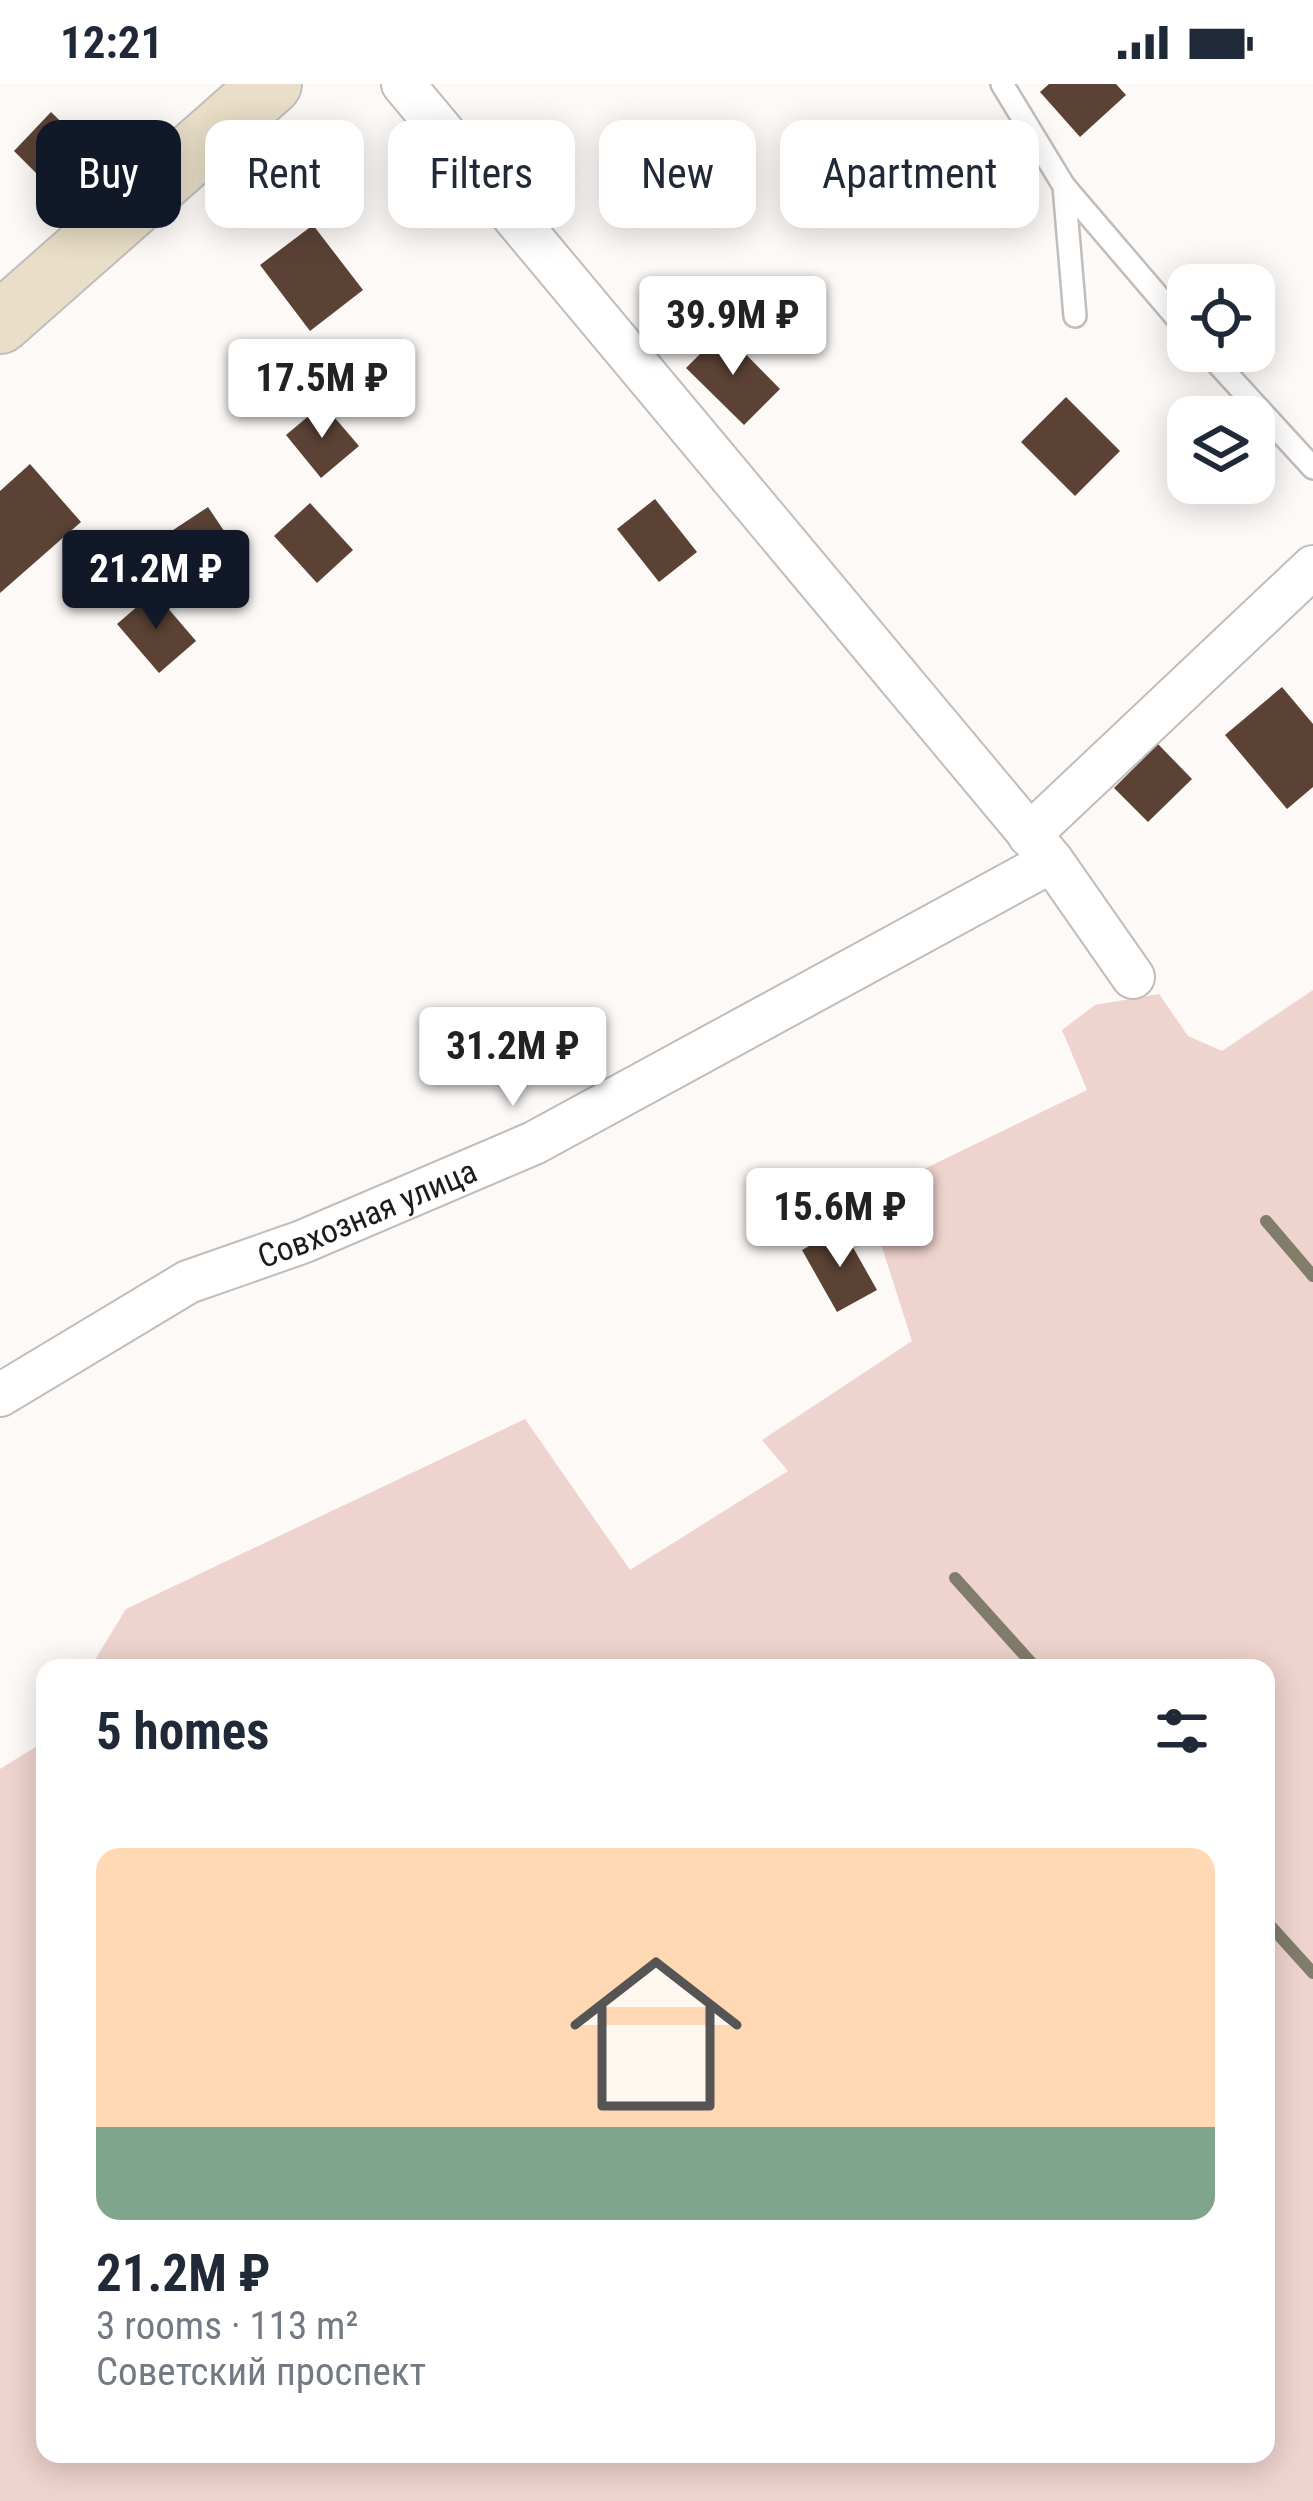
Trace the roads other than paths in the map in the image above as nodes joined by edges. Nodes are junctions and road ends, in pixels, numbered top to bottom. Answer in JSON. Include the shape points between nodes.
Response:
{"nodes":[{"id":1,"x":272,"y":84,"type":"edge"},
{"id":2,"x":403,"y":84,"type":"edge"},
{"id":3,"x":1002,"y":84,"type":"edge"},
{"id":4,"x":1064,"y":186,"type":"junction"},
{"id":5,"x":1167,"y":306,"type":"edge"},
{"id":6,"x":1075,"y":316,"type":"dead end"},
{"id":7,"x":0,"y":323,"type":"edge"},
{"id":8,"x":1225,"y":372,"type":"edge"},
{"id":9,"x":1313,"y":469,"type":"edge"},
{"id":10,"x":1313,"y":567,"type":"edge"},
{"id":11,"x":1041,"y":848,"type":"junction"},
{"id":12,"x":1133,"y":977,"type":"dead end"},
{"id":13,"x":0,"y":1395,"type":"edge"}],
"edges":[{"from":1,"to":7,"type":"street"},
{"from":2,"to":11,"type":"street"},
{"from":3,"to":4,"type":"lane"},
{"from":4,"to":5,"type":"lane"},
{"from":4,"to":6,"type":"lane"},
{"from":8,"to":9,"type":"lane"},
{"from":10,"to":11,"type":"street","name":"Совхозная улица"},
{"from":11,"to":12,"type":"street"},
{"from":11,"to":13,"type":"street","name":"Совхозная улица","via":[[534,1142],[188,1282]]}]}
